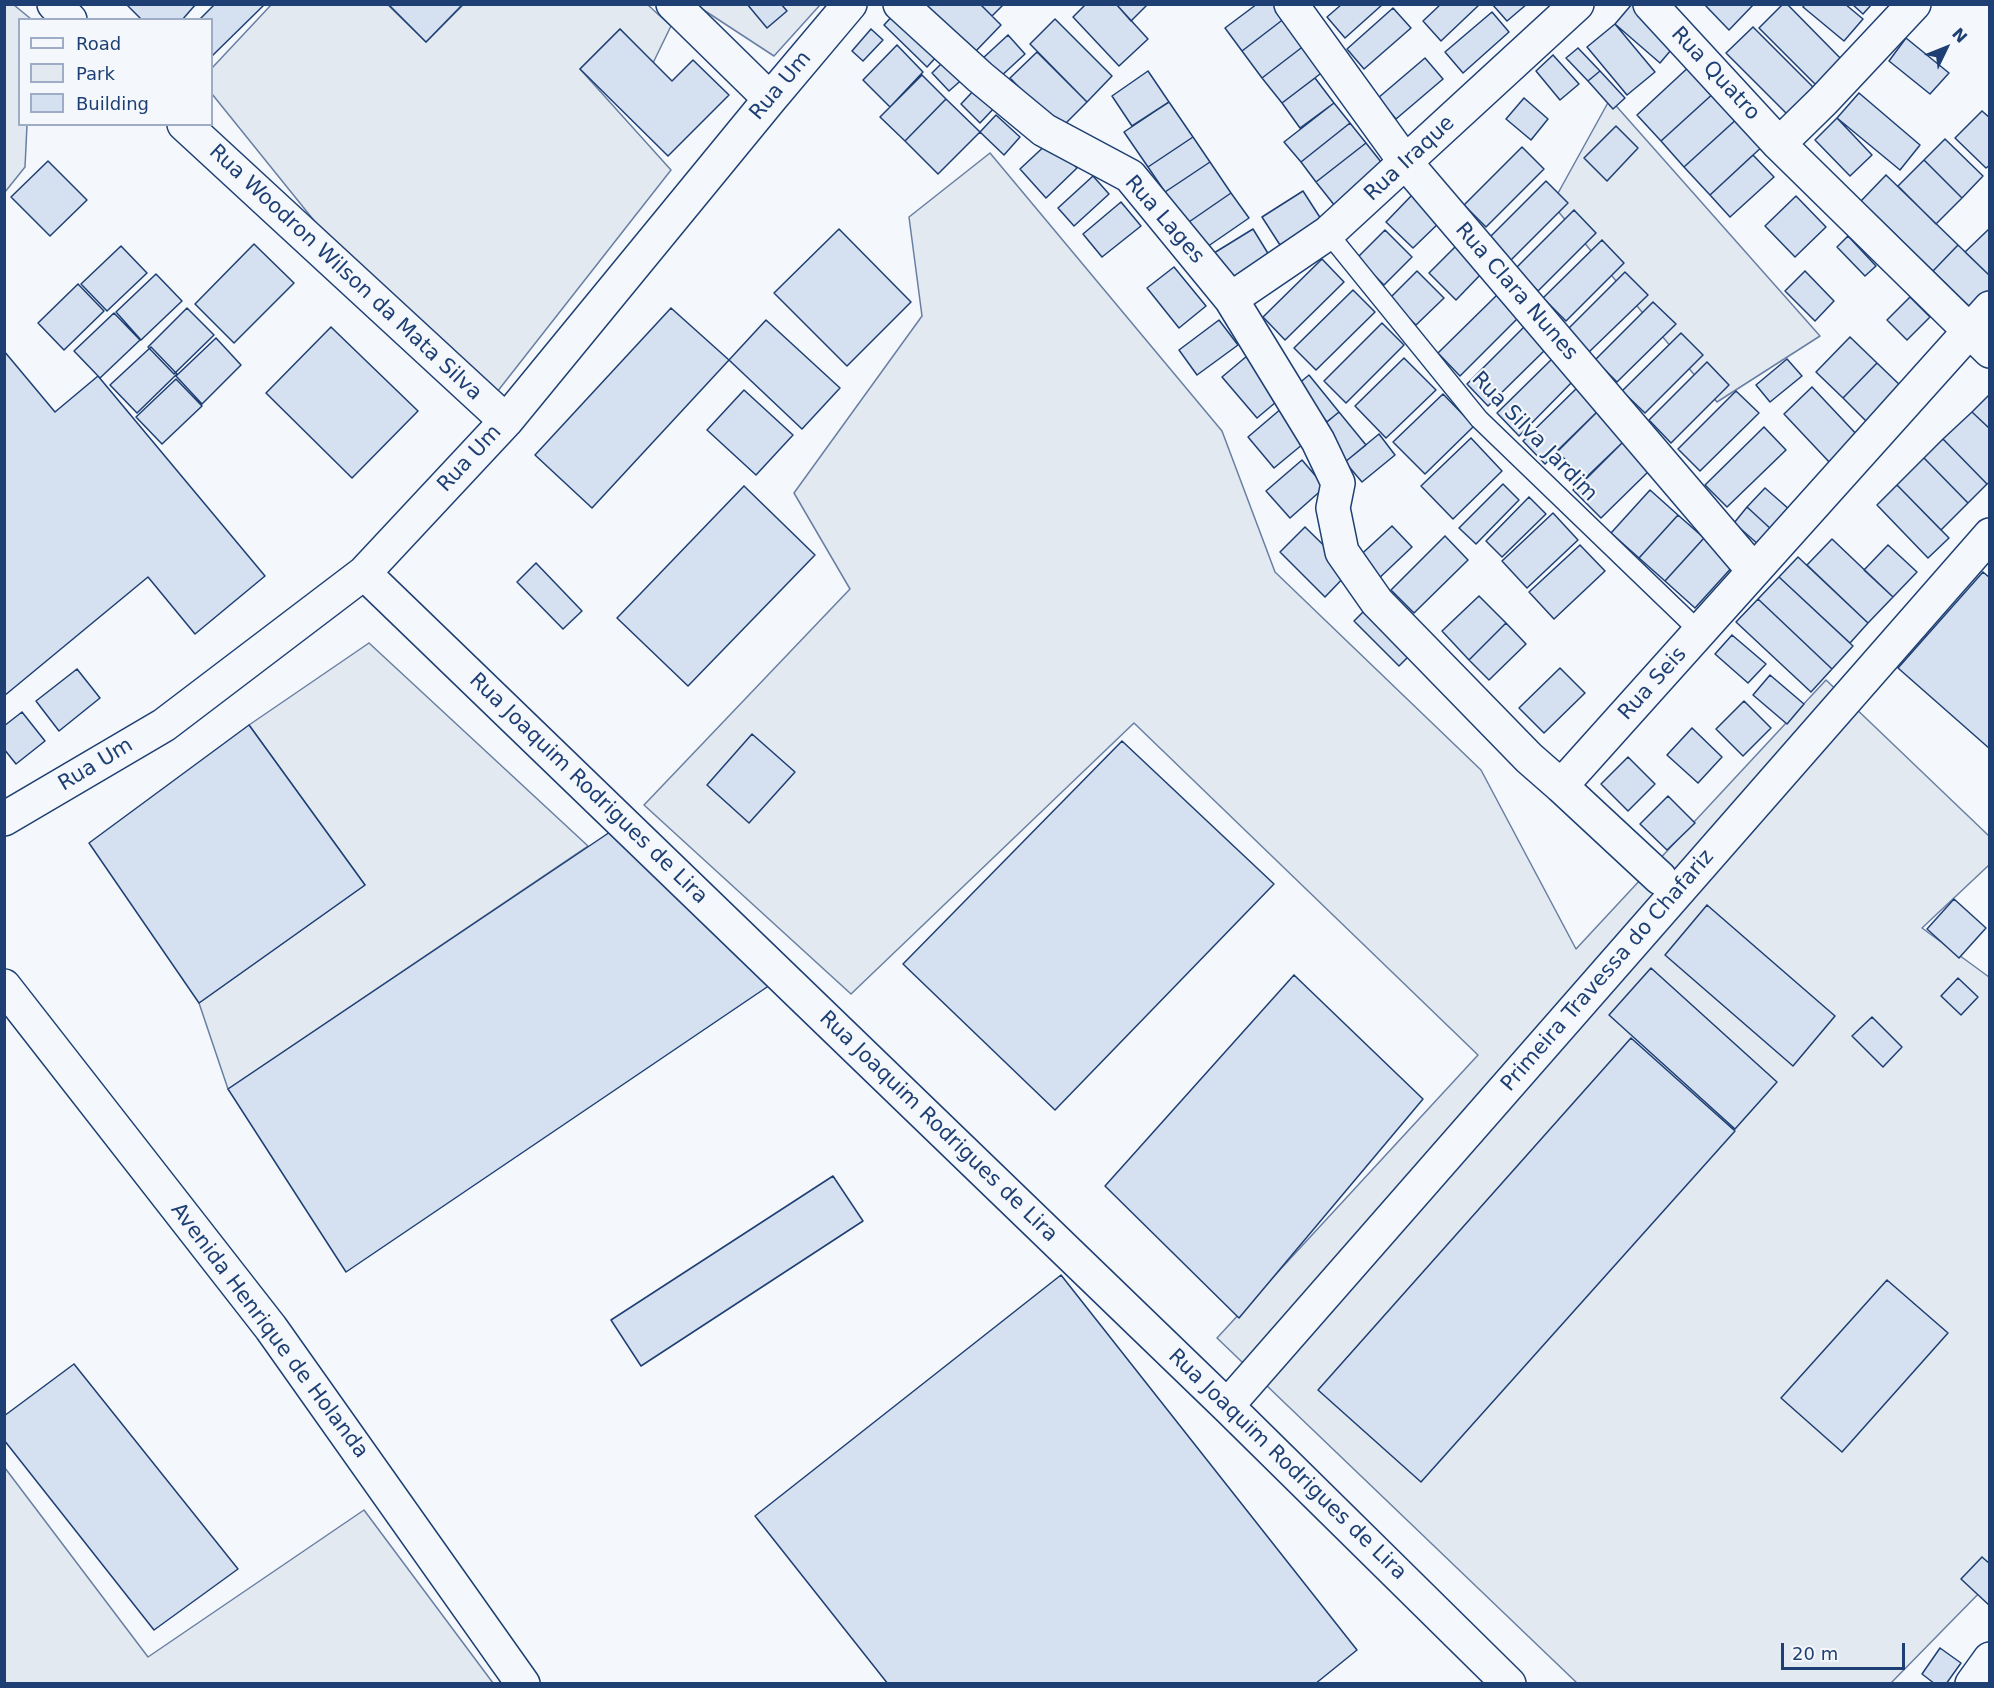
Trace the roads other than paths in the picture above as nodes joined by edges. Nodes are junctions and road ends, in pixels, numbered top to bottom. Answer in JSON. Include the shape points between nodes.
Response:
{"nodes":[{"id":1,"x":54,"y":4,"type":"edge"},
{"id":2,"x":673,"y":4,"type":"edge"},
{"id":3,"x":850,"y":4,"type":"edge"},
{"id":4,"x":900,"y":4,"type":"edge"},
{"id":5,"x":1291,"y":4,"type":"edge"},
{"id":6,"x":1577,"y":4,"type":"edge"},
{"id":7,"x":1650,"y":4,"type":"edge"},
{"id":8,"x":1914,"y":4,"type":"edge"},
{"id":9,"x":68,"y":18,"type":"edge"},
{"id":10,"x":770,"y":99,"type":"junction"},
{"id":11,"x":186,"y":126,"type":"edge"},
{"id":12,"x":1779,"y":144,"type":"junction"},
{"id":13,"x":1406,"y":163,"type":"junction"},
{"id":14,"x":1328,"y":233,"type":"junction"},
{"id":15,"x":1232,"y":299,"type":"junction"},
{"id":16,"x":1982,"y":330,"type":"edge"},
{"id":17,"x":506,"y":421,"type":"junction"},
{"id":18,"x":1989,"y":535,"type":"edge"},
{"id":19,"x":1754,"y":571,"type":"junction"},
{"id":20,"x":364,"y":573,"type":"junction"},
{"id":21,"x":1700,"y":632,"type":"junction"},
{"id":22,"x":1561,"y":786,"type":"junction"},
{"id":23,"x":4,"y":819,"type":"edge"},
{"id":24,"x":1660,"y":878,"type":"dead end"},
{"id":25,"x":4,"y":986,"type":"edge"},
{"id":26,"x":1227,"y":1406,"type":"junction"},
{"id":27,"x":1989,"y":1659,"type":"edge"},
{"id":28,"x":523,"y":1683,"type":"edge"},
{"id":29,"x":1509,"y":1683,"type":"edge"},
{"id":30,"x":1972,"y":1683,"type":"edge"}],
"edges":[{"from":1,"to":9,"type":"street"},
{"from":2,"to":10,"type":"street"},
{"from":3,"to":10,"type":"street","name":"Rua Um"},
{"from":4,"to":15,"type":"street","name":"Rua Lages","via":[[1044,130],[1130,176]]},
{"from":5,"to":13,"type":"street","name":"Rua Clara Nunes"},
{"from":6,"to":13,"type":"street","name":"Rua Iraque"},
{"from":7,"to":12,"type":"street","name":"Rua Quatro"},
{"from":8,"to":12,"type":"street"},
{"from":10,"to":17,"type":"street","name":"Rua Um"},
{"from":11,"to":17,"type":"street","name":"Rua Woodron Wilson da Mata Silva"},
{"from":12,"to":16,"type":"street","name":"Rua Quatro"},
{"from":13,"to":14,"type":"street","name":"Rua Iraque"},
{"from":13,"to":19,"type":"street","name":"Rua Clara Nunes"},
{"from":14,"to":15,"type":"street","name":"Rua Iraque"},
{"from":14,"to":21,"type":"lane","name":"Rua Silva Jardim","via":[[1479,419]]},
{"from":15,"to":22,"type":"street","name":"Rua Lages","via":[[1318,441],[1338,483],[1333,508],[1342,552],[1377,602],[1528,758]]},
{"from":16,"to":19,"type":"street","name":"Rua Seis"},
{"from":17,"to":20,"type":"street","name":"Rua Um"},
{"from":18,"to":26,"type":"street","name":"Primeira Travessa do Chafariz"},
{"from":19,"to":21,"type":"street","name":"Rua Seis"},
{"from":20,"to":23,"type":"street","name":"Rua Um","via":[[164,725]]},
{"from":20,"to":26,"type":"street","name":"Rua Joaquim Rodrigues de Lira"},
{"from":21,"to":22,"type":"street","name":"Rua Seis"},
{"from":22,"to":24,"type":"street"},
{"from":25,"to":28,"type":"street","name":"Avenida Henrique de Holanda","via":[[271,1328]]},
{"from":26,"to":29,"type":"street","name":"Rua Joaquim Rodrigues de Lira"},
{"from":27,"to":30,"type":"street"}]}
